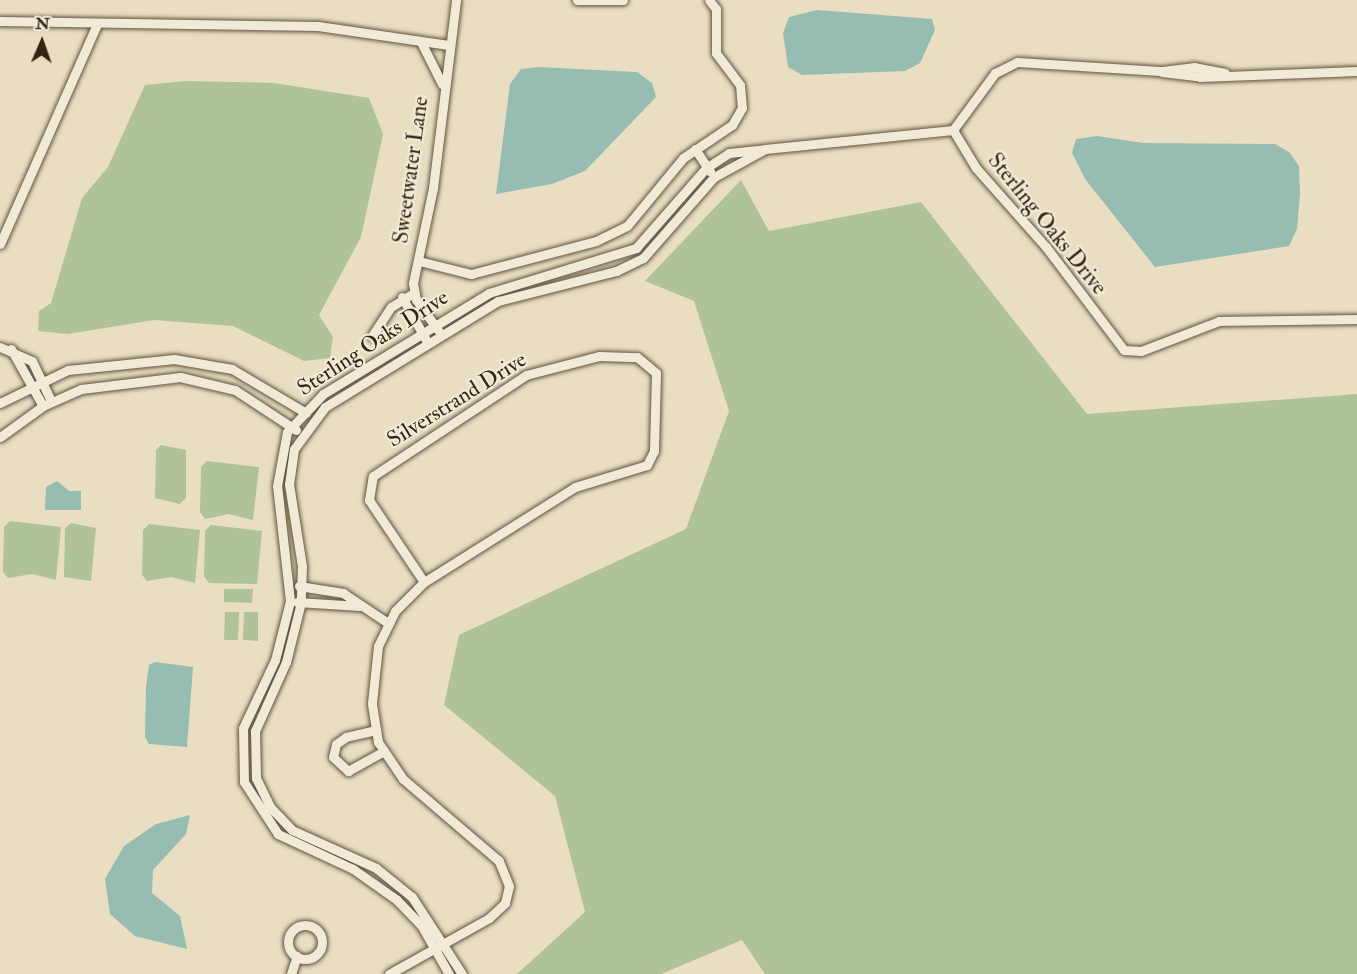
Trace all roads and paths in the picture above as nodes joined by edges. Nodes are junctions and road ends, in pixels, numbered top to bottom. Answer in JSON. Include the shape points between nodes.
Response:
{"nodes":[{"id":1,"x":456,"y":0,"type":"edge"},
{"id":2,"x":577,"y":0,"type":"edge"},
{"id":3,"x":623,"y":0,"type":"edge"},
{"id":4,"x":709,"y":0,"type":"edge"},
{"id":5,"x":0,"y":21,"type":"edge"},
{"id":6,"x":96,"y":26,"type":"junction"},
{"id":7,"x":421,"y":42,"type":"junction"},
{"id":8,"x":449,"y":45,"type":"junction"},
{"id":9,"x":1357,"y":71,"type":"edge"},
{"id":10,"x":442,"y":84,"type":"junction"},
{"id":11,"x":953,"y":129,"type":"junction"},
{"id":12,"x":695,"y":149,"type":"junction"},
{"id":13,"x":765,"y":149,"type":"junction"},
{"id":14,"x":708,"y":167,"type":"junction"},
{"id":15,"x":714,"y":177,"type":"junction"},
{"id":16,"x":0,"y":244,"type":"edge"},
{"id":17,"x":419,"y":261,"type":"junction"},
{"id":18,"x":413,"y":293,"type":"junction"},
{"id":19,"x":402,"y":297,"type":"junction"},
{"id":20,"x":1357,"y":319,"type":"edge"},
{"id":21,"x":435,"y":327,"type":"junction"},
{"id":22,"x":423,"y":335,"type":"junction"},
{"id":23,"x":372,"y":336,"type":"dead end"},
{"id":24,"x":443,"y":337,"type":"junction"},
{"id":25,"x":430,"y":346,"type":"junction"},
{"id":26,"x":0,"y":347,"type":"edge"},
{"id":27,"x":11,"y":349,"type":"junction"},
{"id":28,"x":42,"y":379,"type":"junction"},
{"id":29,"x":30,"y":385,"type":"junction"},
{"id":30,"x":0,"y":403,"type":"edge"},
{"id":31,"x":47,"y":403,"type":"junction"},
{"id":32,"x":303,"y":410,"type":"junction"},
{"id":33,"x":313,"y":418,"type":"junction"},
{"id":34,"x":291,"y":426,"type":"junction"},
{"id":35,"x":301,"y":433,"type":"junction"},
{"id":36,"x":0,"y":437,"type":"edge"},
{"id":37,"x":424,"y":582,"type":"junction"},
{"id":38,"x":290,"y":585,"type":"junction"},
{"id":39,"x":302,"y":586,"type":"junction"},
{"id":40,"x":290,"y":601,"type":"junction"},
{"id":41,"x":301,"y":602,"type":"junction"},
{"id":42,"x":360,"y":606,"type":"junction"},
{"id":43,"x":388,"y":623,"type":"junction"},
{"id":44,"x":376,"y":730,"type":"junction"},
{"id":45,"x":384,"y":751,"type":"junction"},
{"id":46,"x":445,"y":943,"type":"junction"},
{"id":47,"x":434,"y":949,"type":"junction"},
{"id":48,"x":297,"y":956,"type":"dead end"},
{"id":49,"x":291,"y":974,"type":"edge"},
{"id":50,"x":389,"y":974,"type":"edge"},
{"id":51,"x":449,"y":974,"type":"edge"},
{"id":52,"x":462,"y":974,"type":"edge"}],
"edges":[{"from":1,"to":8,"type":"street","name":"Sweetwater Lane"},
{"from":2,"to":3,"type":"street"},
{"from":4,"to":12,"type":"street","name":"Sweetwater Lane","via":[[716,9],[716,53],[743,96],[732,125]]},
{"from":5,"to":6,"type":"street"},
{"from":6,"to":7,"type":"street","via":[[318,26]]},
{"from":6,"to":16,"type":"street"},
{"from":7,"to":8,"type":"street"},
{"from":7,"to":10,"type":"street","name":"Sweetwater Lane"},
{"from":8,"to":10,"type":"street","name":"Sweetwater Lane"},
{"from":9,"to":11,"type":"street","via":[[1179,77],[1160,71],[1011,63],[995,73]]},
{"from":10,"to":17,"type":"street","name":"Sweetwater Lane","via":[[433,188]]},
{"from":11,"to":13,"type":"street","name":"Sterling Oaks Drive"},
{"from":11,"to":20,"type":"street","name":"Sterling Oaks Drive","via":[[976,168],[1046,247],[1124,350],[1141,351],[1219,321]]},
{"from":12,"to":14,"type":"street"},
{"from":12,"to":17,"type":"street","name":"Sweetwater Lane","via":[[638,216],[612,235],[471,274]]},
{"from":13,"to":14,"type":"street","name":"Sterling Oaks Drive","via":[[733,152]]},
{"from":13,"to":15,"type":"street","name":"Sterling Oaks Drive"},
{"from":14,"to":15,"type":"street"},
{"from":14,"to":21,"type":"street","name":"Sterling Oaks Drive","via":[[636,248],[604,262],[497,290]]},
{"from":15,"to":24,"type":"street","name":"Sterling Oaks Drive","via":[[664,240],[632,265],[498,301]]},
{"from":17,"to":18,"type":"street","name":"Sweetwater Lane"},
{"from":18,"to":19,"type":"street"},
{"from":18,"to":21,"type":"street"},
{"from":19,"to":22,"type":"street"},
{"from":19,"to":23,"type":"street"},
{"from":21,"to":22,"type":"street","name":"Sterling Oaks Drive"},
{"from":21,"to":24,"type":"street"},
{"from":22,"to":25,"type":"street"},
{"from":22,"to":32,"type":"street","name":"Sterling Oaks Drive"},
{"from":24,"to":25,"type":"street","name":"Sterling Oaks Drive"},
{"from":25,"to":33,"type":"street","name":"Sterling Oaks Drive"},
{"from":26,"to":27,"type":"street"},
{"from":27,"to":28,"type":"street","via":[[32,361]]},
{"from":27,"to":29,"type":"street"},
{"from":28,"to":29,"type":"street"},
{"from":28,"to":31,"type":"street"},
{"from":28,"to":32,"type":"street","via":[[118,363],[205,362],[263,384]]},
{"from":29,"to":30,"type":"street"},
{"from":29,"to":31,"type":"street"},
{"from":31,"to":34,"type":"street","via":[[101,384],[180,378],[235,390]]},
{"from":31,"to":36,"type":"street"},
{"from":32,"to":33,"type":"street"},
{"from":32,"to":34,"type":"street","name":"Sterling Oaks Drive"},
{"from":33,"to":35,"type":"street","name":"Sterling Oaks Drive"},
{"from":34,"to":35,"type":"street"},
{"from":34,"to":38,"type":"street","name":"Sterling Oaks Drive","via":[[277,486]]},
{"from":35,"to":39,"type":"street","name":"Sterling Oaks Drive","via":[[289,484]]},
{"from":37,"to":37,"type":"street","name":"Silverstrand Drive","via":[[575,487],[647,465],[654,451],[658,384],[651,365],[637,357],[599,356],[534,371],[374,476],[369,500]]},
{"from":37,"to":43,"type":"street","name":"Silverstrand Drive"},
{"from":38,"to":39,"type":"street"},
{"from":38,"to":40,"type":"street","name":"Sterling Oaks Drive"},
{"from":39,"to":41,"type":"street","name":"Sterling Oaks Drive"},
{"from":39,"to":42,"type":"street","via":[[343,593]]},
{"from":40,"to":41,"type":"street"},
{"from":40,"to":47,"type":"street","name":"Sterling Oaks Drive","via":[[275,660],[243,728],[240,752],[249,793],[278,834],[383,888],[410,912]]},
{"from":41,"to":42,"type":"street"},
{"from":41,"to":46,"type":"street","name":"Sterling Oaks Drive","via":[[292,647],[255,731],[256,778],[279,818],[385,874],[412,897]]},
{"from":42,"to":43,"type":"street"},
{"from":43,"to":44,"type":"street","name":"Silverstrand Drive","via":[[372,674]]},
{"from":44,"to":45,"type":"street","name":"Silverstrand Drive"},
{"from":44,"to":45,"type":"street","via":[[346,737],[336,744],[333,757],[348,771]]},
{"from":45,"to":46,"type":"street","name":"Silverstrand Drive","via":[[403,779],[499,861],[508,876],[508,896],[498,911]]},
{"from":46,"to":47,"type":"street","name":"Silverstrand Drive"},
{"from":46,"to":52,"type":"street","name":"Sterling Oaks Drive"},
{"from":47,"to":50,"type":"street","name":"Silverstrand Drive"},
{"from":47,"to":51,"type":"street","name":"Sterling Oaks Drive"},
{"from":48,"to":49,"type":"street"}]}
